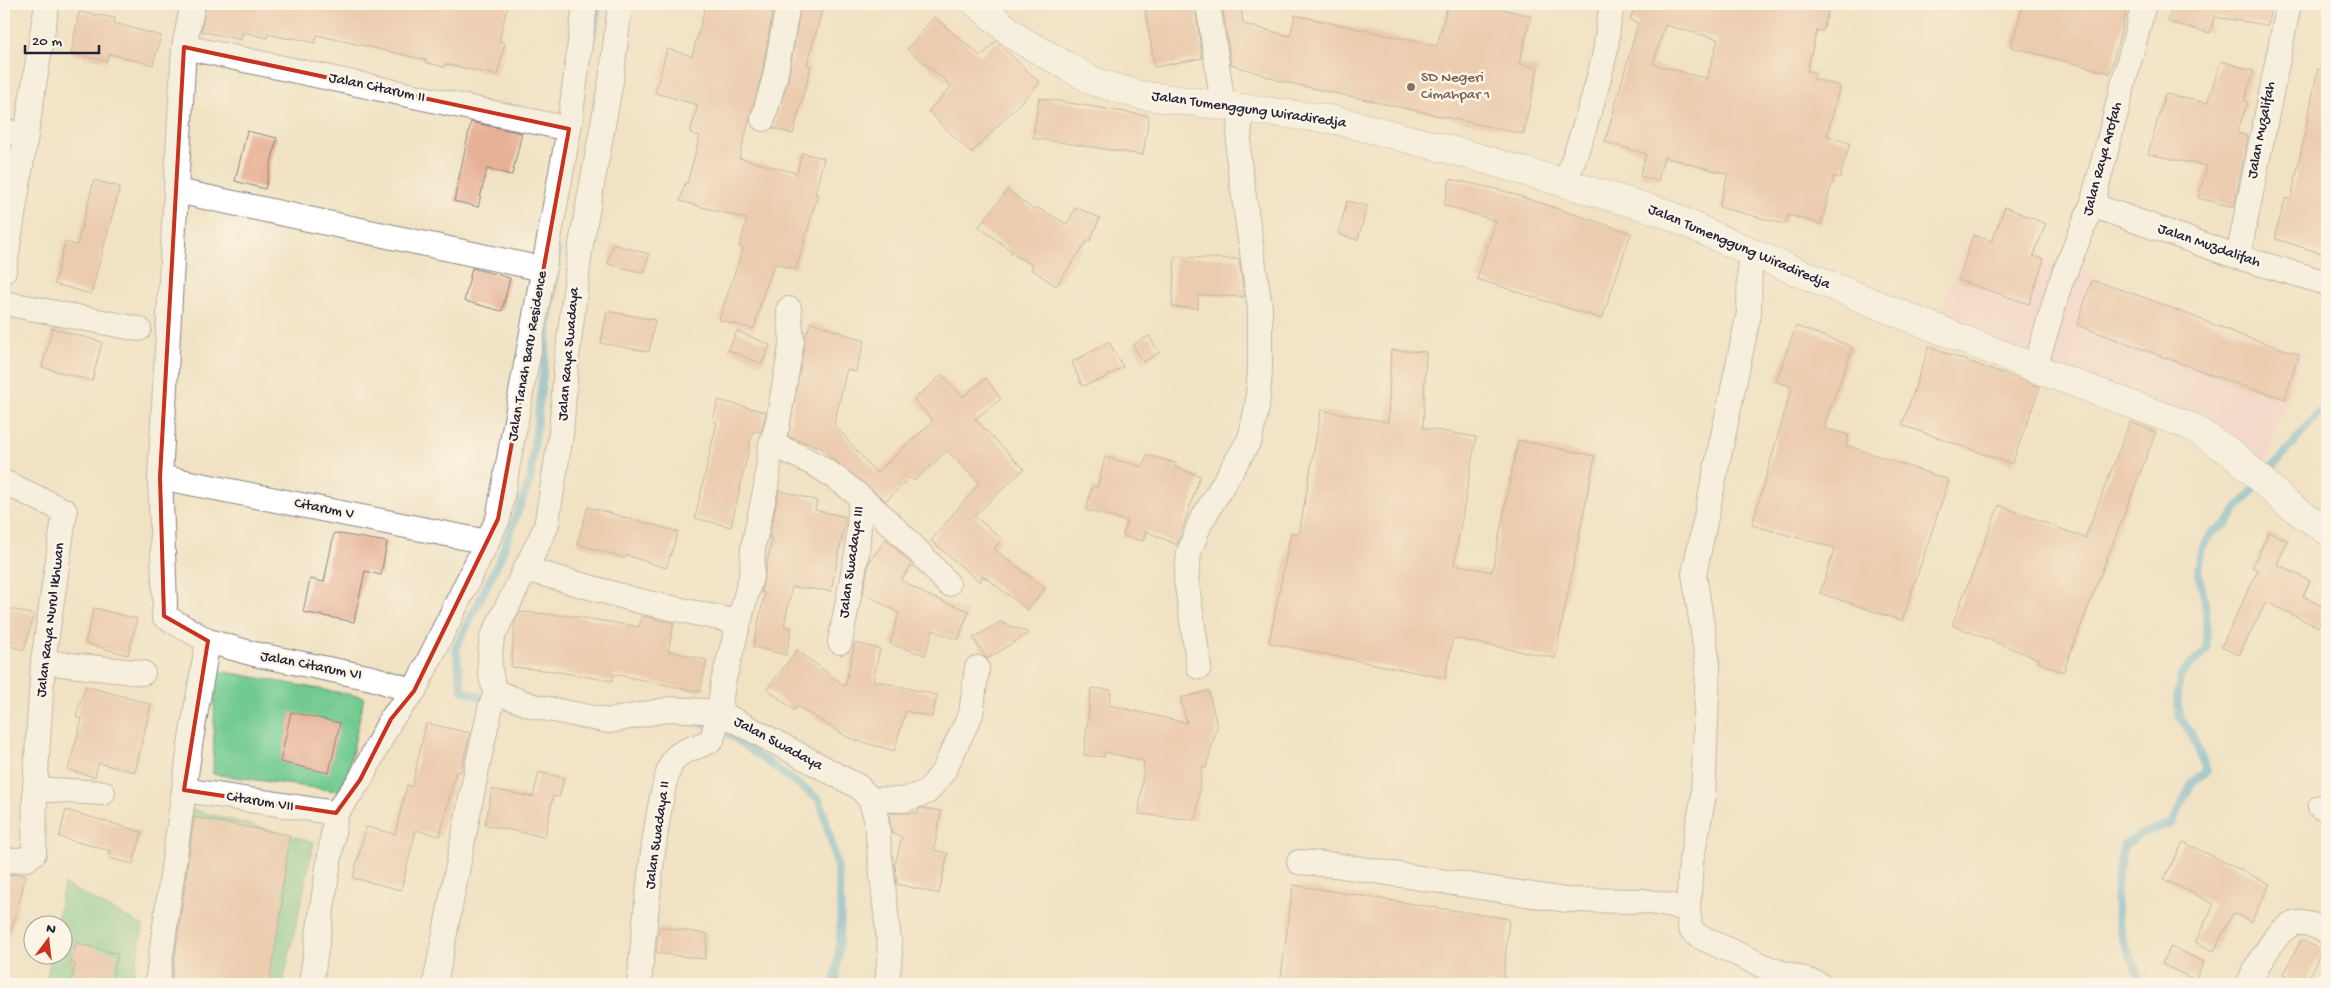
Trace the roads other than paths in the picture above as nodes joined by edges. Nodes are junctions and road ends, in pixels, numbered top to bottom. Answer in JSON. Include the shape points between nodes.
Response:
{"nodes":[{"id":1,"x":47,"y":4,"type":"edge"},
{"id":2,"x":192,"y":4,"type":"edge"},
{"id":3,"x":585,"y":4,"type":"edge"},
{"id":4,"x":620,"y":4,"type":"edge"},
{"id":5,"x":788,"y":4,"type":"edge"},
{"id":6,"x":977,"y":4,"type":"edge"},
{"id":7,"x":1208,"y":4,"type":"edge"},
{"id":8,"x":1613,"y":4,"type":"edge"},
{"id":9,"x":2144,"y":4,"type":"edge"},
{"id":10,"x":2288,"y":4,"type":"edge"},
{"id":11,"x":184,"y":46,"type":"junction"},
{"id":12,"x":1232,"y":106,"type":"junction"},
{"id":13,"x":763,"y":119,"type":"dead end"},
{"id":14,"x":569,"y":129,"type":"junction"},
{"id":15,"x":15,"y":133,"type":"edge"},
{"id":16,"x":1565,"y":183,"type":"junction"},
{"id":17,"x":177,"y":191,"type":"junction"},
{"id":18,"x":2092,"y":205,"type":"junction"},
{"id":19,"x":1750,"y":252,"type":"junction"},
{"id":20,"x":2238,"y":257,"type":"junction"},
{"id":21,"x":543,"y":269,"type":"junction"},
{"id":22,"x":4,"y":271,"type":"edge"},
{"id":23,"x":2327,"y":284,"type":"edge"},
{"id":24,"x":4,"y":303,"type":"edge"},
{"id":25,"x":789,"y":309,"type":"dead end"},
{"id":26,"x":139,"y":329,"type":"dead end"},
{"id":27,"x":2035,"y":368,"type":"junction"},
{"id":28,"x":772,"y":444,"type":"junction"},
{"id":29,"x":160,"y":477,"type":"junction"},
{"id":30,"x":4,"y":482,"type":"edge"},
{"id":31,"x":861,"y":499,"type":"junction"},
{"id":32,"x":2327,"y":531,"type":"edge"},
{"id":33,"x":487,"y":542,"type":"junction"},
{"id":34,"x":524,"y":569,"type":"junction"},
{"id":35,"x":948,"y":584,"type":"dead end"},
{"id":36,"x":738,"y":622,"type":"junction"},
{"id":37,"x":208,"y":641,"type":"junction"},
{"id":38,"x":840,"y":642,"type":"dead end"},
{"id":39,"x":43,"y":662,"type":"junction"},
{"id":40,"x":1199,"y":667,"type":"dead end"},
{"id":41,"x":977,"y":668,"type":"dead end"},
{"id":42,"x":143,"y":672,"type":"dead end"},
{"id":43,"x":414,"y":691,"type":"junction"},
{"id":44,"x":493,"y":699,"type":"junction"},
{"id":45,"x":716,"y":725,"type":"junction"},
{"id":46,"x":35,"y":790,"type":"junction"},
{"id":47,"x":184,"y":790,"type":"junction"},
{"id":48,"x":103,"y":793,"type":"dead end"},
{"id":49,"x":870,"y":799,"type":"junction"},
{"id":50,"x":336,"y":813,"type":"junction"},
{"id":51,"x":4,"y":861,"type":"edge"},
{"id":52,"x":1299,"y":862,"type":"dead end"},
{"id":53,"x":1688,"y":909,"type":"junction"},
{"id":54,"x":2327,"y":931,"type":"edge"},
{"id":55,"x":157,"y":984,"type":"edge"},
{"id":56,"x":311,"y":984,"type":"edge"},
{"id":57,"x":435,"y":984,"type":"edge"},
{"id":58,"x":639,"y":984,"type":"edge"},
{"id":59,"x":887,"y":984,"type":"edge"},
{"id":60,"x":1818,"y":984,"type":"edge"},
{"id":61,"x":2248,"y":984,"type":"edge"}],
"edges":[{"from":1,"to":15,"type":"street"},
{"from":2,"to":11,"type":"street"},
{"from":3,"to":14,"type":"street","name":"Jalan Tanah Baru Residence"},
{"from":4,"to":34,"type":"street","name":"Jalan Raya Swadaya","via":[[611,81],[579,258],[562,434],[546,527]]},
{"from":5,"to":13,"type":"street","via":[[775,77]]},
{"from":6,"to":12,"type":"street","name":"Jalan Tumenggung Wiradiredja","via":[[1019,39],[1095,82],[1140,95]]},
{"from":7,"to":12,"type":"street"},
{"from":8,"to":16,"type":"street","via":[[1584,133]]},
{"from":9,"to":18,"type":"street","name":"Jalan Raya Arofah"},
{"from":10,"to":20,"type":"street","name":"Jalan Muzalifah"},
{"from":11,"to":14,"type":"street","name":"Jalan Citarum II"},
{"from":11,"to":17,"type":"street"},
{"from":12,"to":16,"type":"street","name":"Jalan Tumenggung Wiradiredja","via":[[1336,120]]},
{"from":12,"to":40,"type":"street","via":[[1260,308],[1260,371],[1250,439],[1200,523],[1189,553],[1186,579]]},
{"from":14,"to":21,"type":"street","name":"Jalan Tanah Baru Residence"},
{"from":15,"to":22,"type":"street"},
{"from":16,"to":19,"type":"street","name":"Jalan Tumenggung Wiradiredja","via":[[1662,212]]},
{"from":17,"to":21,"type":"street"},
{"from":17,"to":29,"type":"street"},
{"from":18,"to":20,"type":"street","name":"Jalan Muzdalifah"},
{"from":18,"to":27,"type":"street","name":"Jalan Raya Arofah","via":[[2060,284]]},
{"from":19,"to":27,"type":"street","name":"Jalan Tumenggung Wiradiredja"},
{"from":19,"to":53,"type":"street","via":[[1749,314],[1694,574],[1708,665],[1703,800],[1691,862]]},
{"from":20,"to":23,"type":"street","name":"Jalan Muzdalifah"},
{"from":21,"to":33,"type":"street","name":"Jalan Tanah Baru Residence","via":[[498,519]]},
{"from":24,"to":26,"type":"street"},
{"from":25,"to":28,"type":"street","via":[[792,341]]},
{"from":27,"to":32,"type":"street","name":"Jalan Tumenggung Wiradiredja","via":[[2192,427],[2236,456],[2286,503]]},
{"from":28,"to":31,"type":"street","name":"Jalan Swadaya III","via":[[822,468]]},
{"from":28,"to":36,"type":"street","via":[[753,547],[752,573]]},
{"from":29,"to":33,"type":"street","name":"Citarum V"},
{"from":29,"to":37,"type":"street","name":"Jalan Citarum VI","via":[[164,616]]},
{"from":30,"to":39,"type":"street","name":"Jalan Raya Nurul Ikhwan","via":[[65,512]]},
{"from":31,"to":35,"type":"street"},
{"from":31,"to":38,"type":"street","name":"Jalan Swadaya III","via":[[857,553]]},
{"from":33,"to":43,"type":"street","name":"Jalan Tanah Baru Residence"},
{"from":34,"to":36,"type":"street","via":[[639,601]]},
{"from":34,"to":44,"type":"street","name":"Jalan Raya Swadaya","via":[[492,638],[489,666]]},
{"from":36,"to":45,"type":"street"},
{"from":37,"to":43,"type":"street","name":"Jalan Citarum VI","via":[[254,654],[372,678]]},
{"from":37,"to":47,"type":"street"},
{"from":39,"to":42,"type":"street"},
{"from":39,"to":46,"type":"street","name":"Jalan Raya Nurul Ikhwan"},
{"from":41,"to":49,"type":"street","via":[[971,714],[943,772],[927,792],[903,800]]},
{"from":43,"to":50,"type":"street","name":"Jalan Tanah Baru Residence","via":[[391,719],[360,780]]},
{"from":44,"to":45,"type":"street","name":"Jalan Swadaya","via":[[609,721],[671,709]]},
{"from":44,"to":57,"type":"street"},
{"from":45,"to":49,"type":"street","name":"Jalan Swadaya","via":[[858,787]]},
{"from":45,"to":58,"type":"street","name":"Jalan Swadaya II","via":[[675,757],[667,770]]},
{"from":46,"to":48,"type":"street"},
{"from":46,"to":51,"type":"street","name":"Jalan Raya Nurul Ikhwan","via":[[34,853],[28,859]]},
{"from":47,"to":50,"type":"street","name":"Citarum VII"},
{"from":47,"to":55,"type":"street"},
{"from":49,"to":59,"type":"street","via":[[876,816],[888,929]]},
{"from":50,"to":56,"type":"street"},
{"from":52,"to":53,"type":"street","via":[[1566,900],[1644,901]]},
{"from":53,"to":60,"type":"street","via":[[1690,928],[1698,936],[1770,969]]},
{"from":54,"to":61,"type":"street","via":[[2300,922],[2291,924],[2270,944]]}]}
